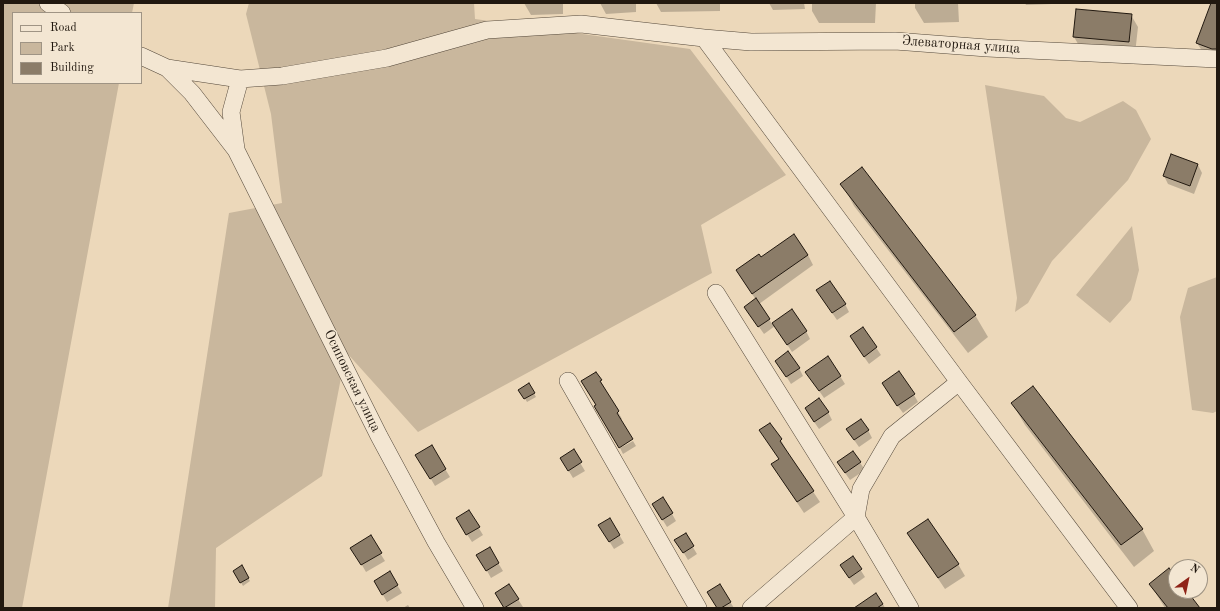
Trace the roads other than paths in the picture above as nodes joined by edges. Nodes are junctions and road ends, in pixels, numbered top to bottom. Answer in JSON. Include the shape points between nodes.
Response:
{"nodes":[{"id":1,"x":48,"y":3,"type":"edge"},
{"id":2,"x":61,"y":12,"type":"edge"},
{"id":3,"x":704,"y":38,"type":"junction"},
{"id":4,"x":142,"y":56,"type":"edge"},
{"id":5,"x":1217,"y":59,"type":"edge"},
{"id":6,"x":167,"y":68,"type":"junction"},
{"id":7,"x":240,"y":79,"type":"junction"},
{"id":8,"x":236,"y":150,"type":"junction"},
{"id":9,"x":716,"y":293,"type":"dead end"},
{"id":10,"x":568,"y":381,"type":"dead end"},
{"id":11,"x":959,"y":382,"type":"junction"},
{"id":12,"x":856,"y":517,"type":"junction"},
{"id":13,"x":475,"y":608,"type":"edge"},
{"id":14,"x":698,"y":608,"type":"edge"},
{"id":15,"x":751,"y":608,"type":"edge"},
{"id":16,"x":910,"y":608,"type":"edge"},
{"id":17,"x":1129,"y":608,"type":"edge"}],
"edges":[{"from":1,"to":2,"type":"street"},
{"from":3,"to":5,"type":"street","name":"Элеваторная улица","via":[[751,42],[895,41]]},
{"from":3,"to":7,"type":"street","name":"Элеваторная улица","via":[[581,24],[487,30],[386,58],[282,76]]},
{"from":3,"to":11,"type":"street"},
{"from":4,"to":6,"type":"street"},
{"from":6,"to":7,"type":"street","name":"Элеваторная улица"},
{"from":6,"to":8,"type":"street","via":[[192,92]]},
{"from":7,"to":8,"type":"street","via":[[231,112]]},
{"from":8,"to":13,"type":"street","name":"Осиповская улица","via":[[379,436]]},
{"from":9,"to":12,"type":"street"},
{"from":10,"to":14,"type":"street"},
{"from":11,"to":12,"type":"street","via":[[892,436],[861,489]]},
{"from":11,"to":17,"type":"street"},
{"from":12,"to":15,"type":"street"},
{"from":12,"to":16,"type":"street"}]}
